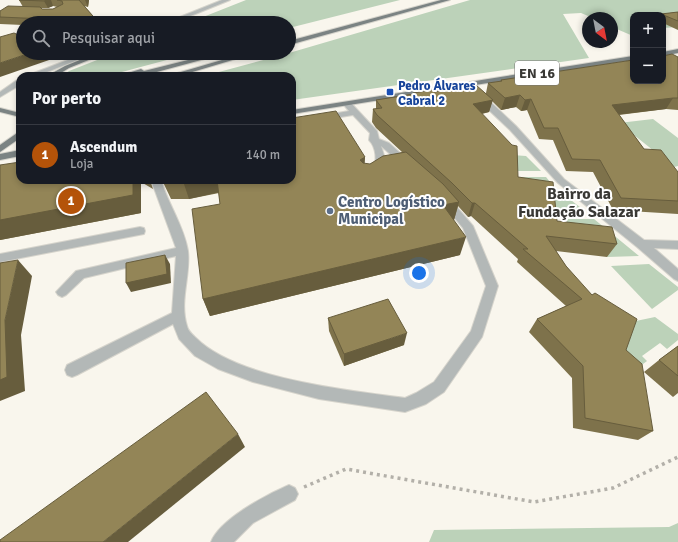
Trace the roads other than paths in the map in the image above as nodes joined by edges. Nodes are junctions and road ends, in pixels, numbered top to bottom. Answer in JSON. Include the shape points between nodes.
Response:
{"nodes":[{"id":1,"x":227,"y":0,"type":"edge"},
{"id":2,"x":424,"y":0,"type":"edge"},
{"id":3,"x":446,"y":0,"type":"edge"},
{"id":4,"x":220,"y":1,"type":"edge"},
{"id":5,"x":185,"y":16,"type":"edge"},
{"id":6,"x":319,"y":28,"type":"dead end"},
{"id":7,"x":296,"y":41,"type":"edge"},
{"id":8,"x":678,"y":51,"type":"edge"},
{"id":9,"x":666,"y":53,"type":"edge"},
{"id":10,"x":630,"y":58,"type":"edge"},
{"id":11,"x":73,"y":60,"type":"edge"},
{"id":12,"x":85,"y":60,"type":"edge"},
{"id":13,"x":198,"y":60,"type":"joint"},
{"id":14,"x":228,"y":60,"type":"edge"},
{"id":15,"x":41,"y":72,"type":"edge"},
{"id":16,"x":58,"y":72,"type":"edge"},
{"id":17,"x":141,"y":72,"type":"edge"},
{"id":18,"x":150,"y":72,"type":"edge"},
{"id":19,"x":185,"y":72,"type":"edge"},
{"id":20,"x":16,"y":81,"type":"edge"},
{"id":21,"x":16,"y":83,"type":"edge"},
{"id":22,"x":467,"y":84,"type":"junction"},
{"id":23,"x":0,"y":86,"type":"edge"},
{"id":24,"x":441,"y":88,"type":"junction"},
{"id":25,"x":0,"y":95,"type":"edge"},
{"id":26,"x":347,"y":104,"type":"junction"},
{"id":27,"x":15,"y":106,"type":"dead end"},
{"id":28,"x":296,"y":106,"type":"edge"},
{"id":29,"x":2,"y":110,"type":"edge"},
{"id":30,"x":296,"y":111,"type":"edge"},
{"id":31,"x":354,"y":112,"type":"junction"},
{"id":32,"x":16,"y":114,"type":"edge"},
{"id":33,"x":296,"y":122,"type":"edge"},
{"id":34,"x":16,"y":137,"type":"edge"},
{"id":35,"x":373,"y":140,"type":"junction"},
{"id":36,"x":0,"y":149,"type":"edge"},
{"id":37,"x":16,"y":155,"type":"edge"},
{"id":38,"x":0,"y":157,"type":"edge"},
{"id":39,"x":372,"y":174,"type":"edge"},
{"id":40,"x":418,"y":174,"type":"edge"},
{"id":41,"x":157,"y":184,"type":"edge"},
{"id":42,"x":434,"y":189,"type":"edge"},
{"id":43,"x":140,"y":231,"type":"dead end"},
{"id":44,"x":641,"y":244,"type":"junction"},
{"id":45,"x":678,"y":245,"type":"edge"},
{"id":46,"x":182,"y":251,"type":"junction"},
{"id":47,"x":0,"y":258,"type":"edge"},
{"id":48,"x":678,"y":276,"type":"edge"},
{"id":49,"x":62,"y":292,"type":"dead end"},
{"id":50,"x":177,"y":316,"type":"junction"},
{"id":51,"x":72,"y":370,"type":"dead end"},
{"id":52,"x":288,"y":494,"type":"road end"},
{"id":53,"x":220,"y":542,"type":"edge"}],
"edges":[{"from":1,"to":4,"type":"street"},
{"from":2,"to":6,"type":"main road"},
{"from":3,"to":7,"type":"main road"},
{"from":4,"to":5,"type":"street"},
{"from":8,"to":9,"type":"main road"},
{"from":10,"to":22,"type":"main road","number":"EN 16"},
{"from":11,"to":15,"type":"street"},
{"from":12,"to":16,"type":"main road"},
{"from":13,"to":17,"type":"main road"},
{"from":13,"to":18,"type":"main road"},
{"from":14,"to":19,"type":"main road"},
{"from":20,"to":23,"type":"street"},
{"from":21,"to":25,"type":"street"},
{"from":22,"to":24,"type":"main road","number":"EN 16"},
{"from":22,"to":44,"type":"street","via":[[513,128],[561,182]]},
{"from":24,"to":26,"type":"main road","number":"EN 16"},
{"from":24,"to":28,"type":"main road","number":"EN 16"},
{"from":26,"to":30,"type":"main road","number":"EN 16"},
{"from":26,"to":31,"type":"street"},
{"from":27,"to":29,"type":"main road"},
{"from":29,"to":32,"type":"main road"},
{"from":31,"to":33,"type":"street"},
{"from":31,"to":35,"type":"street","via":[[371,128],[374,133]]},
{"from":34,"to":36,"type":"main road"},
{"from":35,"to":39,"type":"street","via":[[381,164],[379,170]]},
{"from":35,"to":40,"type":"street","via":[[386,145]]},
{"from":37,"to":38,"type":"main road"},
{"from":41,"to":46,"type":"street"},
{"from":42,"to":50,"type":"street","via":[[468,226],[492,286],[477,333],[439,387],[420,399],[405,405],[259,379],[215,361],[195,348],[184,334]]},
{"from":43,"to":47,"type":"street"},
{"from":44,"to":45,"type":"street"},
{"from":44,"to":48,"type":"street"},
{"from":46,"to":49,"type":"street","via":[[80,274]]},
{"from":46,"to":50,"type":"street"},
{"from":50,"to":51,"type":"street"},
{"from":52,"to":53,"type":"street","via":[[247,517]]}]}
